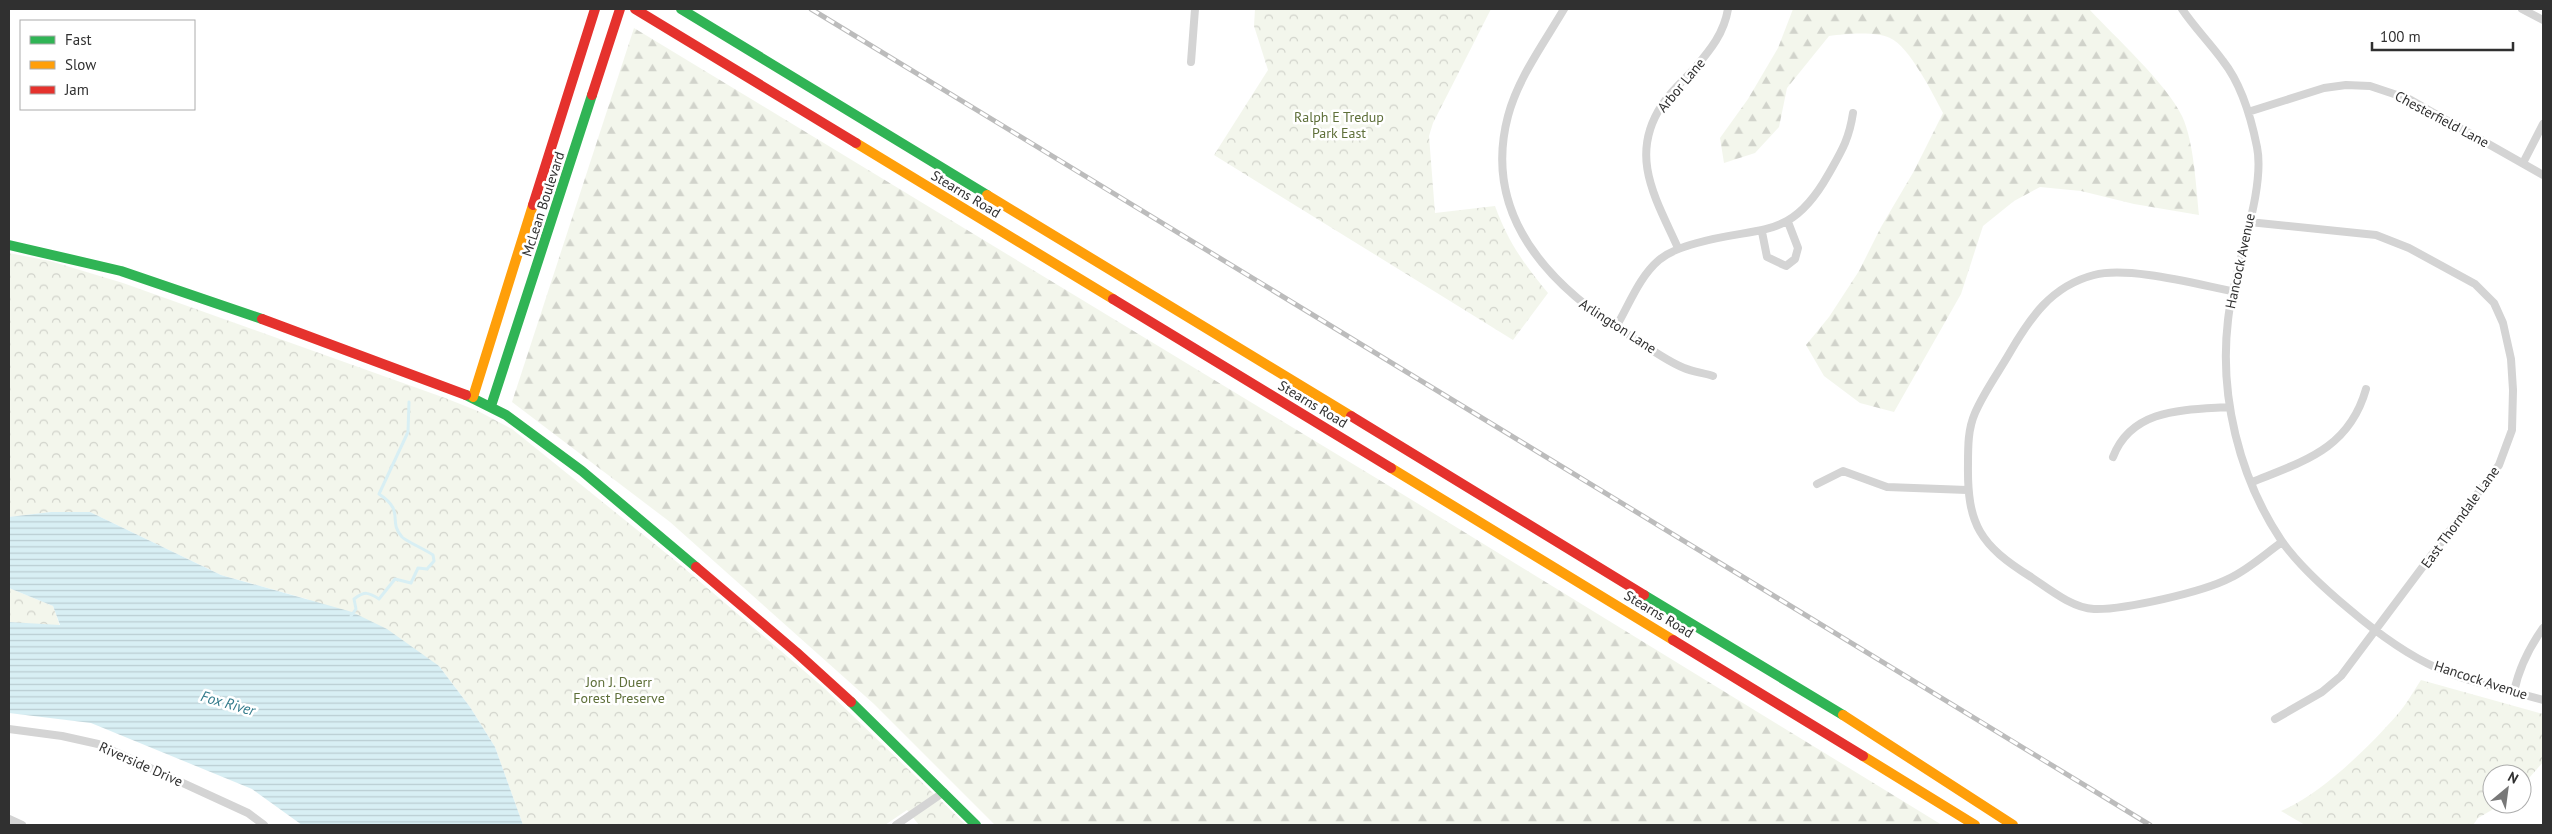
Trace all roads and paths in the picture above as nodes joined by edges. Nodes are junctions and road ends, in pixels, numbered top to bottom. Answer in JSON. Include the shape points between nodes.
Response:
{"nodes":[{"id":1,"x":595,"y":9,"type":"edge"},
{"id":2,"x":620,"y":9,"type":"edge"},
{"id":3,"x":635,"y":9,"type":"edge"},
{"id":4,"x":681,"y":9,"type":"edge"},
{"id":5,"x":1195,"y":9,"type":"edge"},
{"id":6,"x":1564,"y":9,"type":"edge"},
{"id":7,"x":1728,"y":9,"type":"edge"},
{"id":8,"x":2522,"y":9,"type":"edge"},
{"id":9,"x":2186,"y":10,"type":"edge"},
{"id":10,"x":2543,"y":20,"type":"edge"},
{"id":11,"x":1191,"y":62,"type":"dead end"},
{"id":12,"x":2248,"y":112,"type":"junction"},
{"id":13,"x":1853,"y":113,"type":"dead end"},
{"id":14,"x":2543,"y":124,"type":"edge"},
{"id":15,"x":2523,"y":163,"type":"junction"},
{"id":16,"x":2543,"y":175,"type":"edge"},
{"id":17,"x":1788,"y":222,"type":"junction"},
{"id":18,"x":2249,"y":222,"type":"junction"},
{"id":19,"x":1762,"y":232,"type":"junction"},
{"id":20,"x":9,"y":246,"type":"edge"},
{"id":21,"x":1678,"y":248,"type":"junction"},
{"id":22,"x":2232,"y":291,"type":"junction"},
{"id":23,"x":1616,"y":327,"type":"junction"},
{"id":24,"x":1713,"y":376,"type":"dead end"},
{"id":25,"x":2366,"y":389,"type":"dead end"},
{"id":26,"x":473,"y":397,"type":"junction"},
{"id":27,"x":491,"y":406,"type":"junction"},
{"id":28,"x":2229,"y":407,"type":"junction"},
{"id":29,"x":2113,"y":457,"type":"dead end"},
{"id":30,"x":2252,"y":482,"type":"junction"},
{"id":31,"x":1817,"y":484,"type":"dead end"},
{"id":32,"x":1967,"y":490,"type":"junction"},
{"id":33,"x":2282,"y":542,"type":"junction"},
{"id":34,"x":2543,"y":628,"type":"edge"},
{"id":35,"x":2375,"y":632,"type":"junction"},
{"id":36,"x":2514,"y":692,"type":"junction"},
{"id":37,"x":2543,"y":700,"type":"edge"},
{"id":38,"x":2275,"y":719,"type":"dead end"},
{"id":39,"x":9,"y":729,"type":"edge"},
{"id":40,"x":944,"y":792,"type":"junction"},
{"id":41,"x":9,"y":819,"type":"edge"},
{"id":42,"x":22,"y":825,"type":"edge"},
{"id":43,"x":264,"y":825,"type":"edge"},
{"id":44,"x":896,"y":825,"type":"edge"},
{"id":45,"x":976,"y":825,"type":"edge"},
{"id":46,"x":1975,"y":825,"type":"edge"},
{"id":47,"x":2013,"y":825,"type":"edge"}],
"edges":[{"from":1,"to":26,"type":"main road","name":"McLean Boulevard"},
{"from":2,"to":27,"type":"main road","name":"McLean Boulevard"},
{"from":3,"to":46,"type":"main road","name":"Stearns Road"},
{"from":4,"to":47,"type":"main road","name":"Stearns Road","via":[[1900,750]]},
{"from":5,"to":11,"type":"street"},
{"from":6,"to":23,"type":"street","name":"Arlington Lane","via":[[1517,91],[1508,117],[1503,173],[1511,207],[1523,236],[1542,265],[1590,310]]},
{"from":7,"to":21,"type":"street","name":"Arbor Lane","via":[[1726,23],[1714,46],[1662,104],[1646,140],[1645,165],[1652,190]]},
{"from":8,"to":10,"type":"street"},
{"from":9,"to":12,"type":"street","name":"Hancock Avenue","via":[[2238,85]]},
{"from":12,"to":15,"type":"street","name":"Chesterfield Lane","via":[[2324,88],[2370,86],[2409,99]]},
{"from":12,"to":18,"type":"street","name":"Hancock Avenue","via":[[2258,150],[2258,178]]},
{"from":13,"to":17,"type":"street","via":[[1849,137],[1814,200]]},
{"from":14,"to":15,"type":"street"},
{"from":15,"to":16,"type":"street","name":"Chesterfield Lane"},
{"from":17,"to":19,"type":"street"},
{"from":17,"to":19,"type":"street","via":[[1798,248],[1795,259],[1786,266],[1767,256]]},
{"from":18,"to":22,"type":"street","name":"Hancock Avenue"},
{"from":18,"to":35,"type":"street","name":"East Thorndale Lane","via":[[2376,235],[2409,248],[2475,284],[2494,303],[2503,323],[2511,359],[2512,430],[2499,465]]},
{"from":19,"to":21,"type":"street"},
{"from":20,"to":26,"type":"main road","via":[[25,247],[130,274]]},
{"from":21,"to":23,"type":"street","via":[[1659,260],[1645,276]]},
{"from":22,"to":28,"type":"street","name":"Hancock Avenue","via":[[2225,350]]},
{"from":22,"to":32,"type":"street","via":[[2120,272],[2095,274],[2052,296],[2020,335],[1976,413],[1968,446]]},
{"from":23,"to":24,"type":"street","name":"Arlington Lane","via":[[1683,368]]},
{"from":25,"to":30,"type":"street","via":[[2360,411],[2340,437],[2310,459]]},
{"from":26,"to":27,"type":"main road"},
{"from":27,"to":40,"type":"main road","via":[[582,471],[796,652]]},
{"from":28,"to":29,"type":"street","via":[[2160,414],[2133,427],[2119,441]]},
{"from":28,"to":30,"type":"street","name":"Hancock Avenue","via":[[2238,448]]},
{"from":30,"to":33,"type":"street","name":"Hancock Avenue"},
{"from":31,"to":32,"type":"street","via":[[1843,471],[1887,487]]},
{"from":32,"to":33,"type":"street","via":[[1968,504],[1979,532],[1989,546],[2006,561],[2054,591],[2092,609],[2116,608],[2213,586],[2252,565]]},
{"from":33,"to":35,"type":"street","name":"Hancock Avenue","via":[[2329,592]]},
{"from":34,"to":36,"type":"street","via":[[2519,670]]},
{"from":35,"to":36,"type":"street","name":"Hancock Avenue","via":[[2438,668]]},
{"from":35,"to":38,"type":"street","name":"East Thorndale Lane","via":[[2341,676],[2322,692]]},
{"from":36,"to":37,"type":"street","name":"Hancock Avenue"},
{"from":39,"to":43,"type":"street","name":"Riverside Drive","via":[[98,744],[248,813]]},
{"from":40,"to":44,"type":"street"},
{"from":40,"to":45,"type":"main road"},
{"from":41,"to":42,"type":"street"}]}
